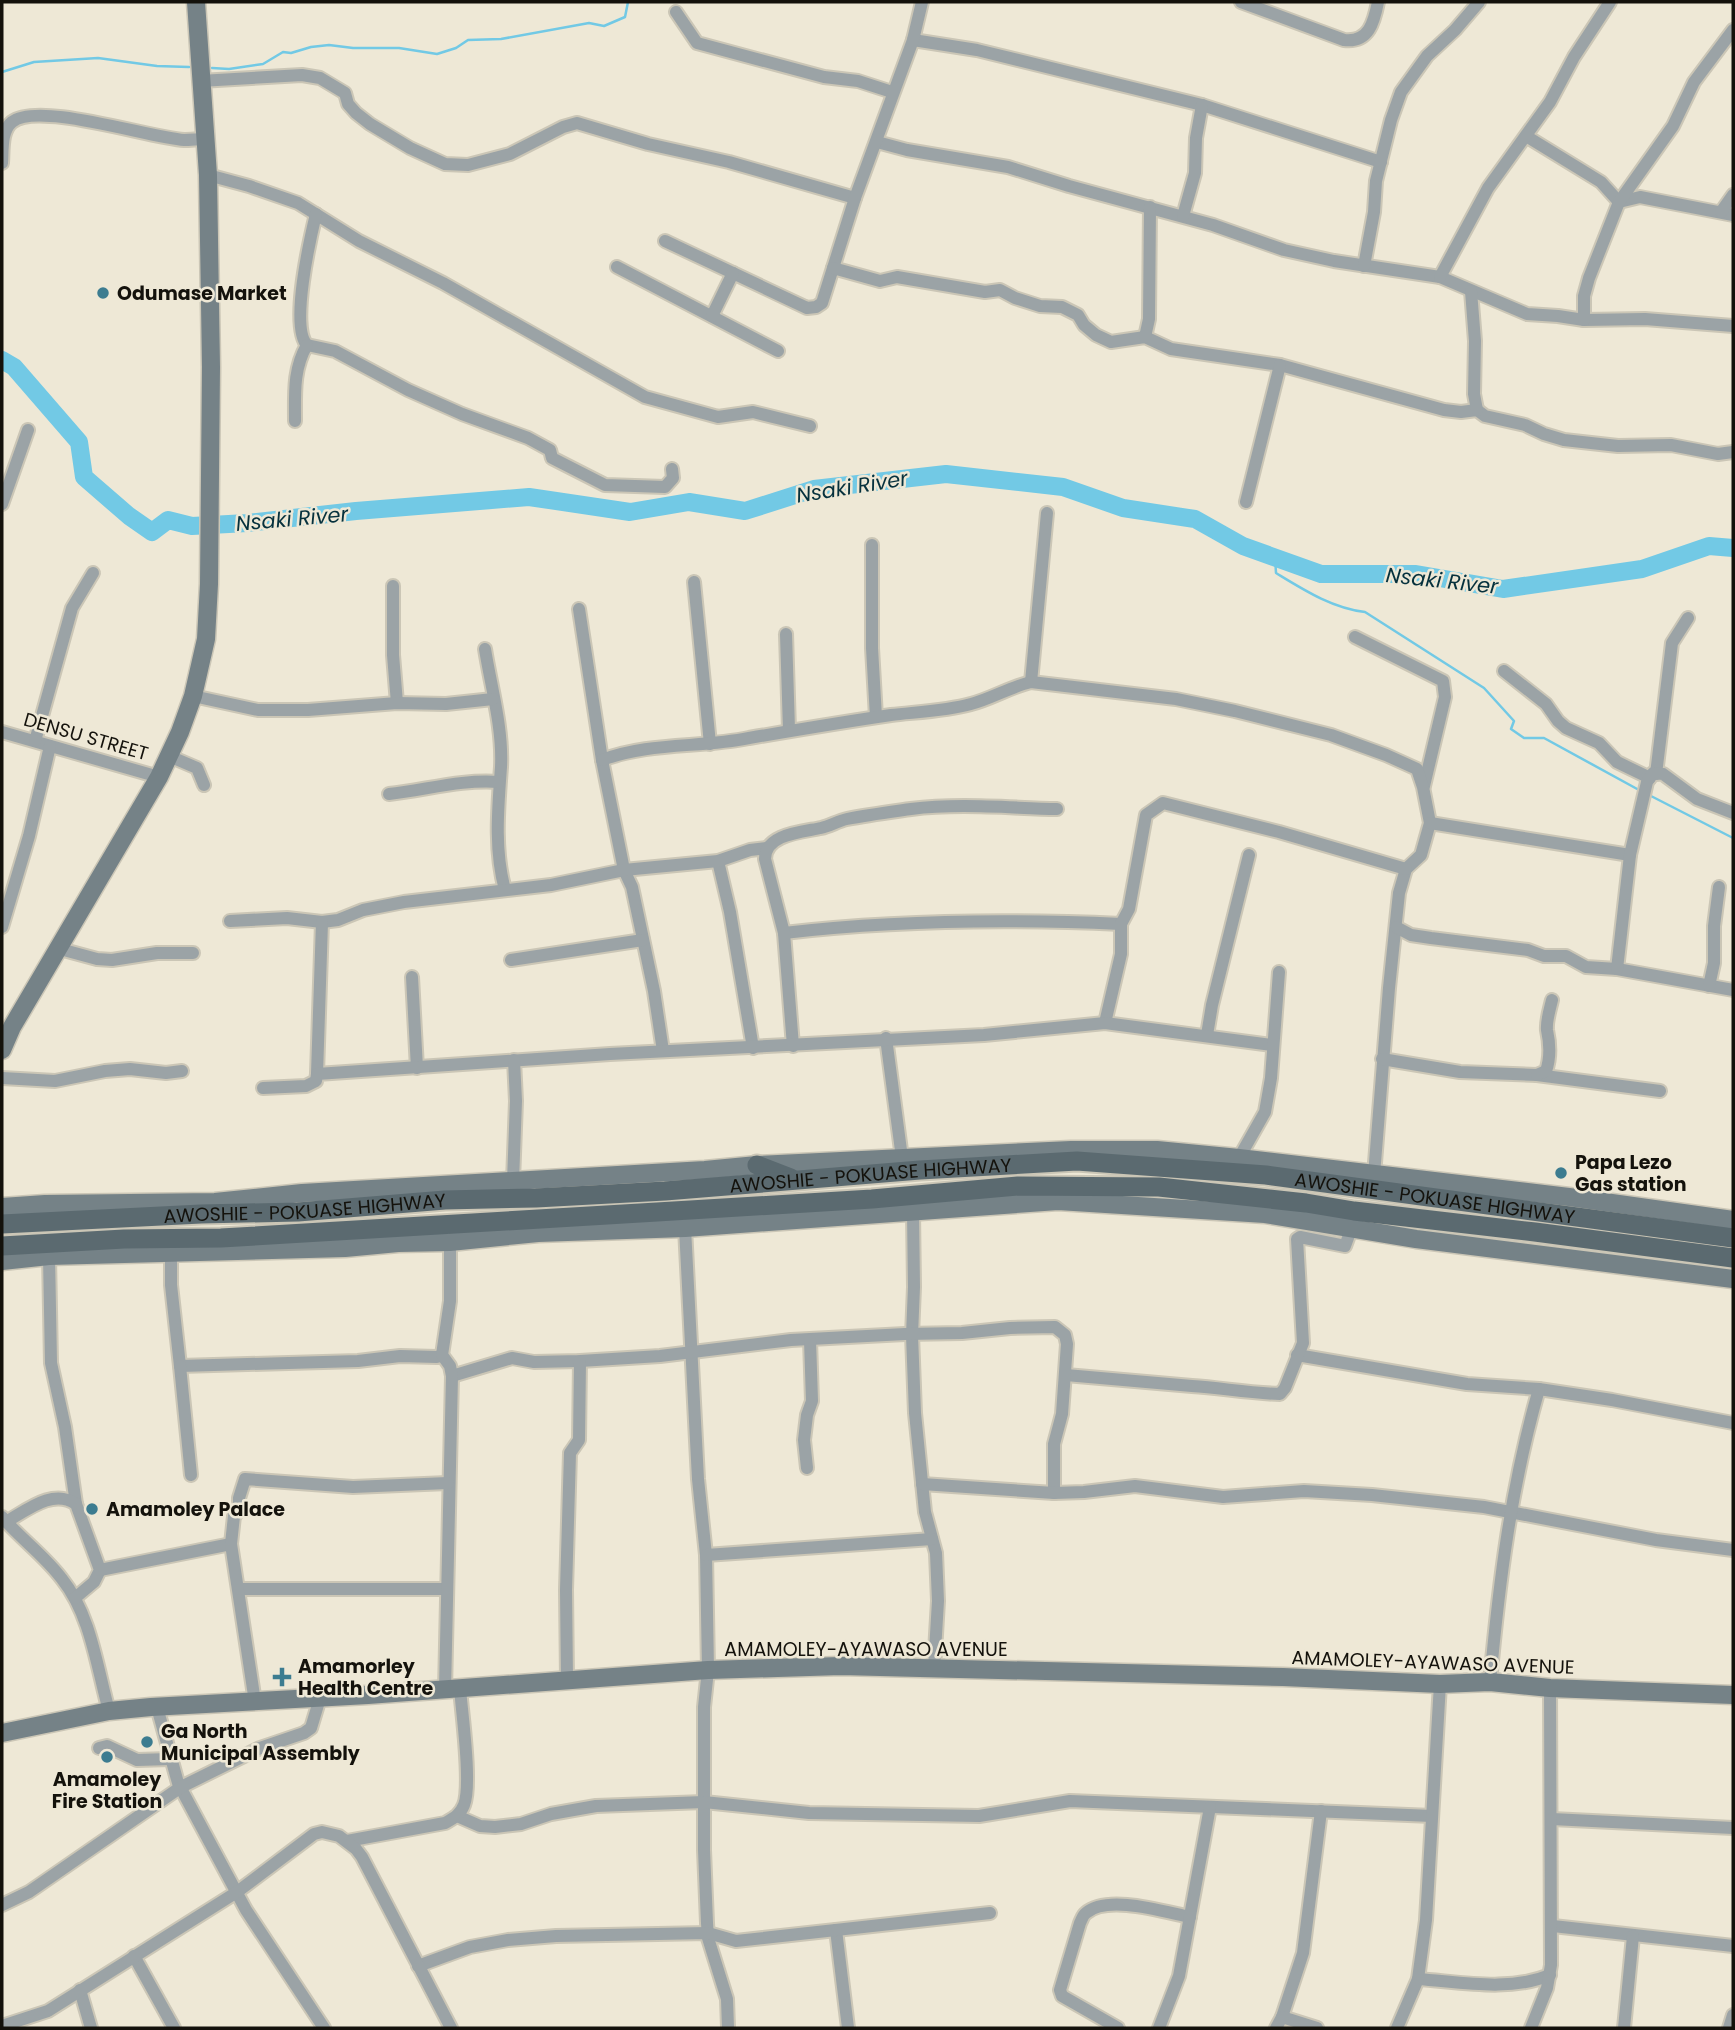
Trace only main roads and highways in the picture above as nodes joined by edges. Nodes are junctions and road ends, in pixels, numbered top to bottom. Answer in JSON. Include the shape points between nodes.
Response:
{"nodes":[{"id":1,"x":757,"y":1165,"type":"road end"},
{"id":2,"x":795,"y":1180,"type":"junction"},
{"id":3,"x":1317,"y":1183,"type":"junction"},
{"id":4,"x":1306,"y":1203,"type":"junction"},
{"id":5,"x":2,"y":1224,"type":"edge"},
{"id":6,"x":1733,"y":1238,"type":"edge"},
{"id":7,"x":2,"y":1246,"type":"edge"},
{"id":8,"x":169,"y":1246,"type":"junction"},
{"id":9,"x":144,"y":1255,"type":"road end"},
{"id":10,"x":1733,"y":1258,"type":"edge"}],
"edges":[{"from":1,"to":2,"type":"main road"},
{"from":2,"to":3,"type":"main road","name":"AWOSHIE - POKUASE HIGHWAY","via":[[1077,1161]]},
{"from":2,"to":5,"type":"main road","name":"AWOSHIE - POKUASE HIGHWAY","via":[[298,1212]]},
{"from":3,"to":4,"type":"main road"},
{"from":3,"to":6,"type":"main road","name":"AWOSHIE - POKUASE HIGHWAY"},
{"from":4,"to":8,"type":"main road","name":"AWOSHIE - POKUASE HIGHWAY","via":[[1159,1187],[1018,1186],[234,1237]]},
{"from":4,"to":10,"type":"main road","name":"AWOSHIE - POKUASE HIGHWAY"},
{"from":7,"to":8,"type":"main road","name":"AWOSHIE - POKUASE HIGHWAY"},
{"from":8,"to":9,"type":"main road"}]}
